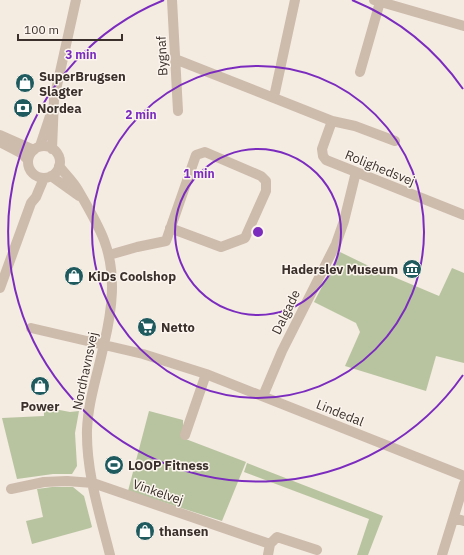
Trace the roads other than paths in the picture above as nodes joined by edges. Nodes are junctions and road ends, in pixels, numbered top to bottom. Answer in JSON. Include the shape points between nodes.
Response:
{"nodes":[{"id":1,"x":76,"y":0,"type":"edge"},
{"id":2,"x":172,"y":0,"type":"edge"},
{"id":3,"x":295,"y":0,"type":"edge"},
{"id":4,"x":377,"y":1,"type":"edge"},
{"id":5,"x":464,"y":26,"type":"edge"},
{"id":6,"x":175,"y":59,"type":"junction"},
{"id":7,"x":360,"y":72,"type":"dead end"},
{"id":8,"x":274,"y":97,"type":"junction"},
{"id":9,"x":53,"y":107,"type":"junction"},
{"id":10,"x":178,"y":111,"type":"dead end"},
{"id":11,"x":332,"y":121,"type":"junction"},
{"id":12,"x":0,"y":135,"type":"edge"},
{"id":13,"x":396,"y":141,"type":"dead end"},
{"id":14,"x":0,"y":142,"type":"edge"},
{"id":15,"x":37,"y":148,"type":"junction"},
{"id":16,"x":52,"y":149,"type":"junction"},
{"id":17,"x":28,"y":160,"type":"junction"},
{"id":18,"x":59,"y":166,"type":"junction"},
{"id":19,"x":356,"y":172,"type":"junction"},
{"id":20,"x":43,"y":176,"type":"junction"},
{"id":21,"x":81,"y":197,"type":"junction"},
{"id":22,"x":464,"y":215,"type":"edge"},
{"id":23,"x":170,"y":228,"type":"junction"},
{"id":24,"x":109,"y":255,"type":"junction"},
{"id":25,"x":0,"y":288,"type":"edge"},
{"id":26,"x":31,"y":328,"type":"dead end"},
{"id":27,"x":104,"y":345,"type":"junction"},
{"id":28,"x":206,"y":374,"type":"junction"},
{"id":29,"x":263,"y":396,"type":"junction"},
{"id":30,"x":185,"y":435,"type":"dead end"},
{"id":31,"x":464,"y":476,"type":"edge"},
{"id":32,"x":93,"y":483,"type":"junction"},
{"id":33,"x":464,"y":484,"type":"edge"},
{"id":34,"x":11,"y":489,"type":"dead end"},
{"id":35,"x":459,"y":519,"type":"edge"},
{"id":36,"x":270,"y":544,"type":"junction"},
{"id":37,"x":317,"y":550,"type":"dead end"},
{"id":38,"x":110,"y":555,"type":"edge"},
{"id":39,"x":268,"y":555,"type":"edge"},
{"id":40,"x":442,"y":555,"type":"edge"}],
"edges":[{"from":1,"to":9,"type":"street"},
{"from":2,"to":6,"type":"street","name":"Bygnaf"},
{"from":3,"to":8,"type":"street"},
{"from":4,"to":5,"type":"street"},
{"from":4,"to":7,"type":"street"},
{"from":6,"to":8,"type":"street"},
{"from":6,"to":10,"type":"street","name":"Bygnaf"},
{"from":8,"to":11,"type":"street"},
{"from":9,"to":15,"type":"street"},
{"from":9,"to":16,"type":"street"},
{"from":11,"to":13,"type":"street","via":[[355,126]]},
{"from":11,"to":19,"type":"street","name":"Rolighedsvej","via":[[322,149],[323,156],[326,160]]},
{"from":12,"to":15,"type":"street"},
{"from":14,"to":17,"type":"street"},
{"from":15,"to":16,"type":"street","via":[[44,146]]},
{"from":15,"to":17,"type":"street"},
{"from":16,"to":18,"type":"street","via":[[58,156]]},
{"from":17,"to":20,"type":"street","via":[[29,168]]},
{"from":18,"to":20,"type":"street","via":[[54,173]]},
{"from":18,"to":21,"type":"street","name":"Nordhavnsvej"},
{"from":19,"to":22,"type":"street","name":"Rolighedsvej"},
{"from":19,"to":29,"type":"street","name":"Dalgade","via":[[336,244],[282,351]]},
{"from":20,"to":21,"type":"street","name":"Nordhavnsvej"},
{"from":20,"to":25,"type":"street","via":[[30,197],[31,203]]},
{"from":21,"to":24,"type":"street","name":"Nordhavnsvej","via":[[99,228]]},
{"from":23,"to":23,"type":"street","via":[[196,155],[205,152],[261,176],[266,181],[266,191],[245,238],[221,247]]},
{"from":23,"to":24,"type":"street","via":[[166,241]]},
{"from":24,"to":27,"type":"street","name":"Nordhavnsvej","via":[[112,298]]},
{"from":26,"to":27,"type":"street","name":"Lindedal"},
{"from":27,"to":28,"type":"street","name":"Lindedal","via":[[143,354]]},
{"from":27,"to":32,"type":"street","name":"Nordhavnsvej","via":[[92,394],[87,431],[88,458]]},
{"from":28,"to":29,"type":"street","name":"Lindedal"},
{"from":28,"to":30,"type":"street"},
{"from":29,"to":31,"type":"street","name":"Lindedal"},
{"from":32,"to":34,"type":"street","name":"Vinkelvej","via":[[44,482]]},
{"from":32,"to":36,"type":"street","name":"Vinkelvej"},
{"from":32,"to":38,"type":"street","name":"Nordhavnsvej"},
{"from":33,"to":35,"type":"street"},
{"from":35,"to":40,"type":"street"},
{"from":36,"to":37,"type":"street","via":[[277,537]]},
{"from":36,"to":39,"type":"street"}]}
